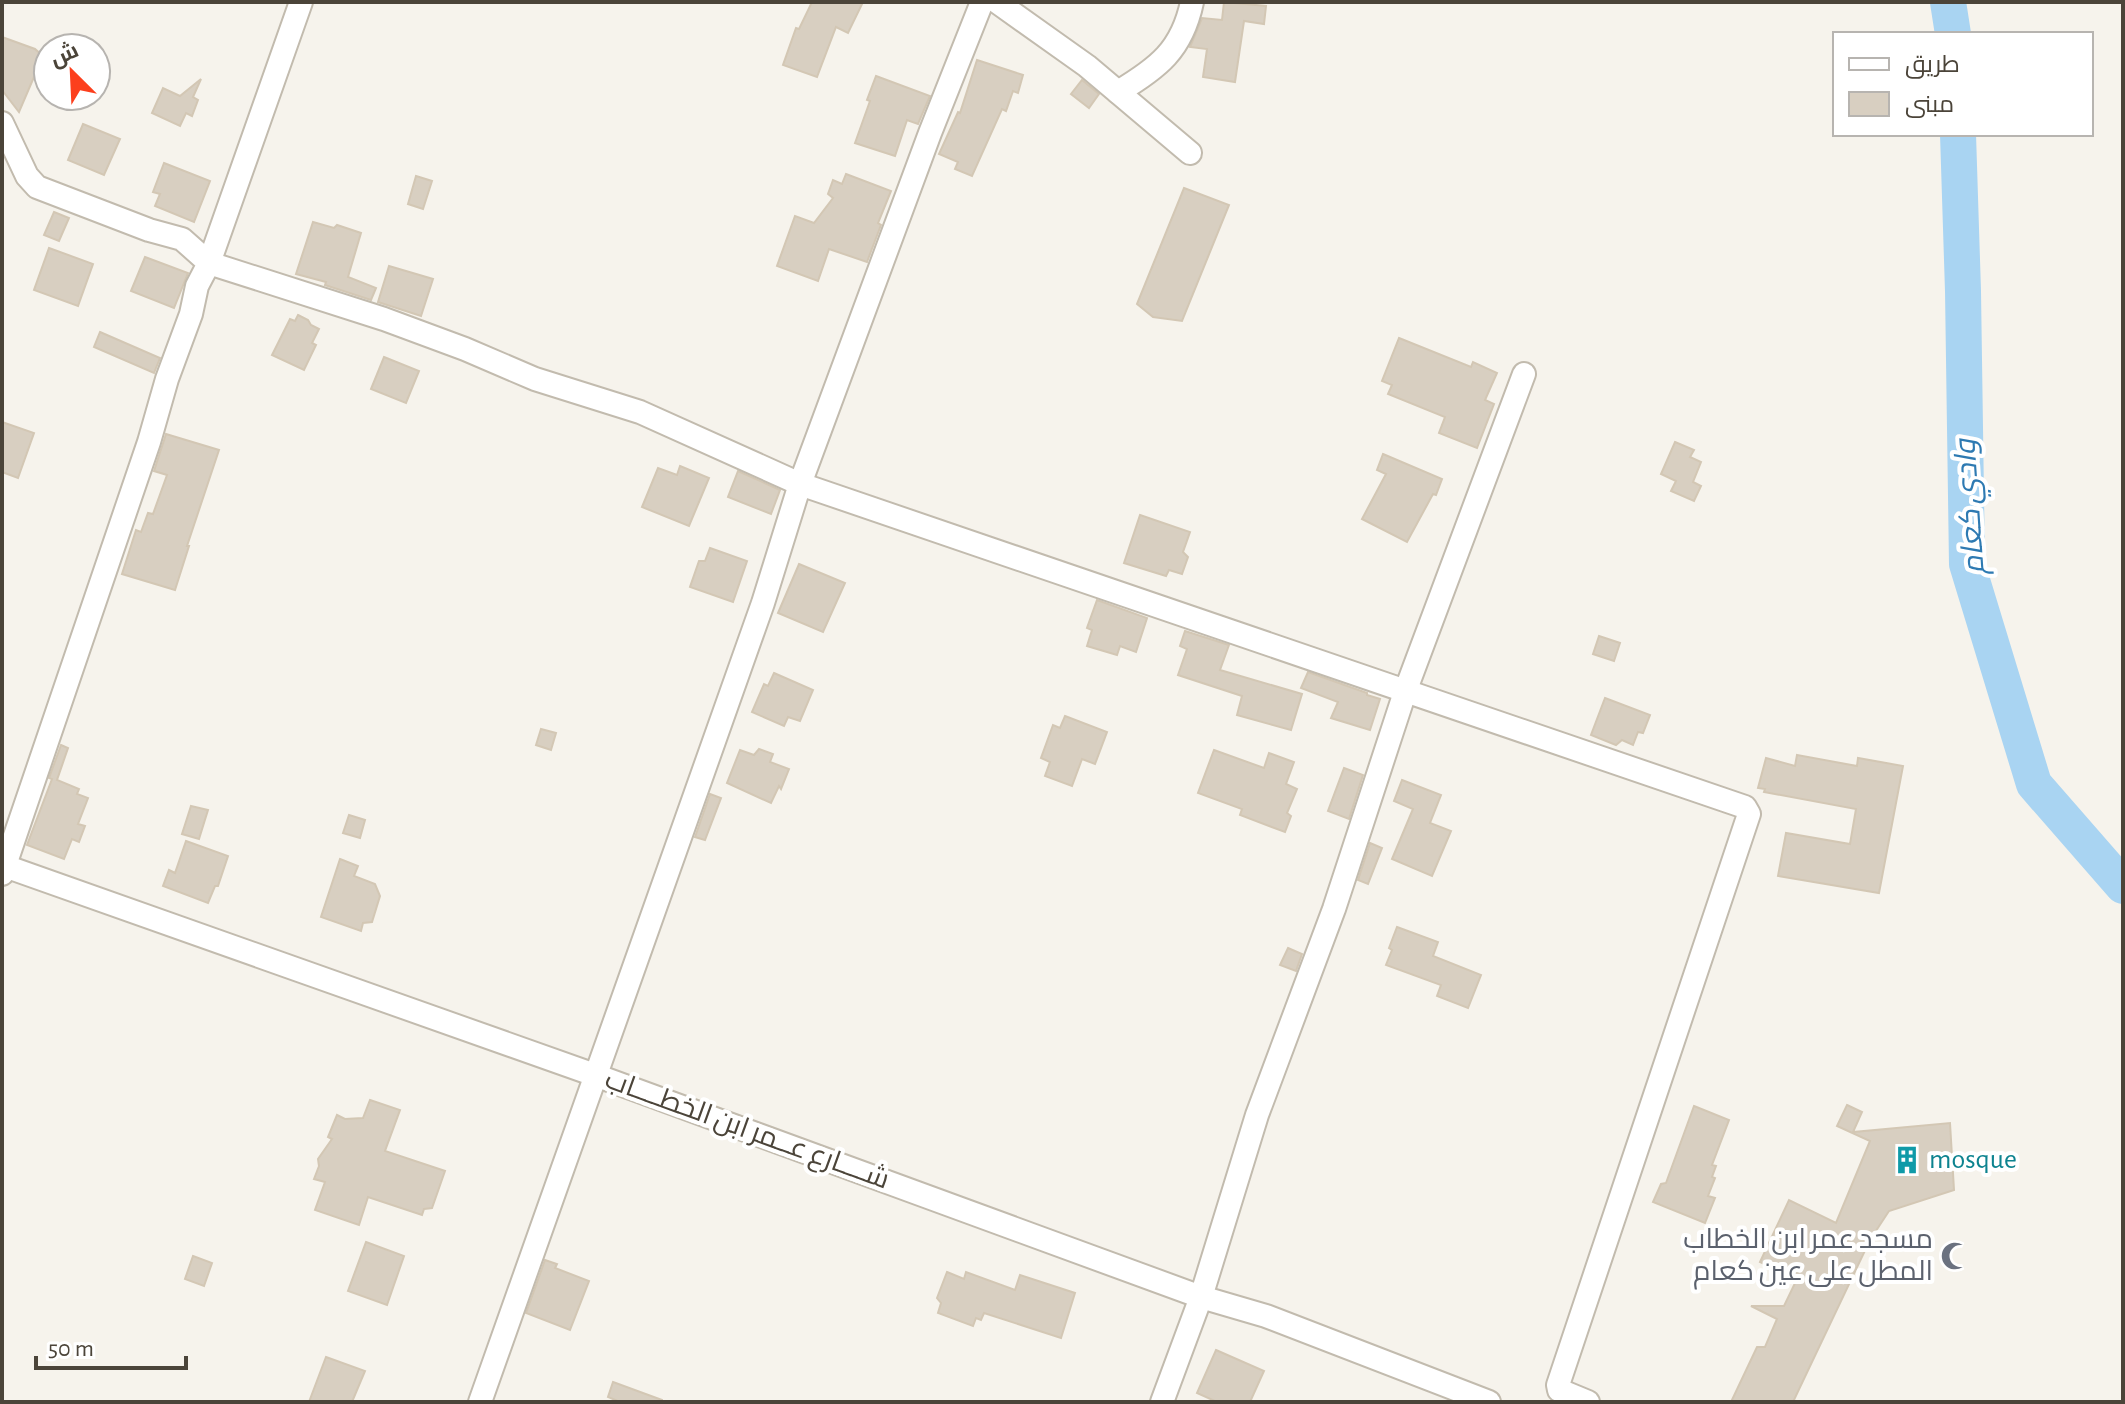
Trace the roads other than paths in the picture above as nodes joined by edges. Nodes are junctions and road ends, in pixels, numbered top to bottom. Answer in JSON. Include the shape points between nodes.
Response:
{"nodes":[{"id":1,"x":301,"y":2,"type":"edge"},
{"id":2,"x":982,"y":2,"type":"edge"},
{"id":3,"x":997,"y":2,"type":"edge"},
{"id":4,"x":1192,"y":2,"type":"edge"},
{"id":5,"x":1118,"y":92,"type":"junction"},
{"id":6,"x":2,"y":123,"type":"edge"},
{"id":7,"x":1190,"y":153,"type":"dead end"},
{"id":8,"x":209,"y":263,"type":"junction"},
{"id":9,"x":1524,"y":374,"type":"dead end"},
{"id":10,"x":800,"y":484,"type":"junction"},
{"id":11,"x":1405,"y":692,"type":"junction"},
{"id":12,"x":3,"y":868,"type":"edge"},
{"id":13,"x":595,"y":1075,"type":"junction"},
{"id":14,"x":1201,"y":1297,"type":"junction"},
{"id":15,"x":480,"y":1402,"type":"edge"},
{"id":16,"x":1162,"y":1402,"type":"edge"},
{"id":17,"x":1489,"y":1402,"type":"edge"},
{"id":18,"x":1588,"y":1402,"type":"edge"}],
"edges":[{"from":1,"to":8,"type":"street"},
{"from":2,"to":10,"type":"street"},
{"from":3,"to":5,"type":"street"},
{"from":4,"to":5,"type":"street","via":[[1173,52]]},
{"from":5,"to":7,"type":"street"},
{"from":6,"to":8,"type":"street","via":[[37,187],[182,239]]},
{"from":8,"to":10,"type":"street","via":[[384,319],[535,379],[640,412]]},
{"from":8,"to":12,"type":"street"},
{"from":9,"to":11,"type":"street"},
{"from":10,"to":11,"type":"street"},
{"from":10,"to":13,"type":"street","via":[[763,603]]},
{"from":11,"to":14,"type":"street","via":[[1334,909],[1257,1115]]},
{"from":11,"to":18,"type":"street","via":[[1748,810],[1558,1385],[1563,1394]]},
{"from":12,"to":13,"type":"street","name":"شــــارع عــمر ابن الخطــــاب"},
{"from":13,"to":14,"type":"street","name":"شــــارع عــمر ابن الخطــــاب"},
{"from":13,"to":15,"type":"street"},
{"from":14,"to":16,"type":"street"},
{"from":14,"to":17,"type":"street","name":"شــــارع عــمر ابن الخطــــاب","via":[[1266,1316]]}]}
